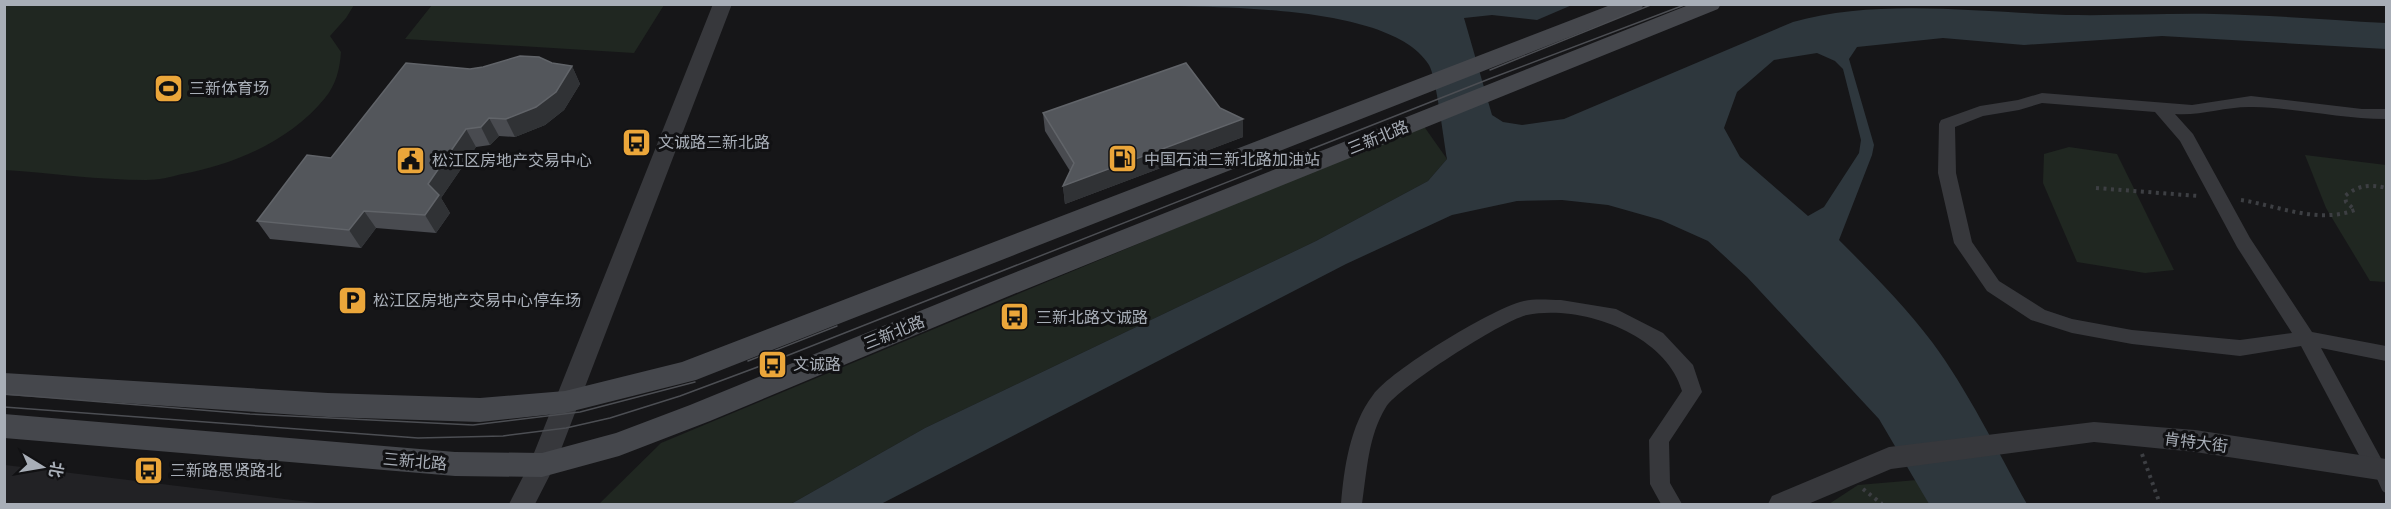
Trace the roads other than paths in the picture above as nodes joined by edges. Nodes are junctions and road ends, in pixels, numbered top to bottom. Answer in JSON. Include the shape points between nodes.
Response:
{"nodes":[{"id":1,"x":723,"y":4,"type":"edge"},
{"id":2,"x":1634,"y":4,"type":"edge"},
{"id":3,"x":1711,"y":4,"type":"edge"},
{"id":4,"x":2158,"y":106,"type":"junction"},
{"id":5,"x":2386,"y":114,"type":"edge"},
{"id":6,"x":2306,"y":338,"type":"junction"},
{"id":7,"x":2386,"y":353,"type":"edge"},
{"id":8,"x":4,"y":384,"type":"edge"},
{"id":9,"x":565,"y":402,"type":"junction"},
{"id":10,"x":4,"y":426,"type":"edge"},
{"id":11,"x":542,"y":465,"type":"junction"},
{"id":12,"x":2383,"y":475,"type":"edge"},
{"id":13,"x":522,"y":504,"type":"edge"},
{"id":14,"x":1351,"y":504,"type":"edge"},
{"id":15,"x":1672,"y":504,"type":"edge"},
{"id":16,"x":1782,"y":504,"type":"edge"}],
"edges":[{"from":1,"to":9,"type":"street"},
{"from":2,"to":9,"type":"main road","name":"三新北路","via":[[686,372]]},
{"from":3,"to":11,"type":"main road","name":"三新北路","via":[[700,413],[619,444]]},
{"from":4,"to":5,"type":"street","via":[[2192,110],[2251,101]]},
{"from":4,"to":6,"type":"street","via":[[2187,138],[2243,242]]},
{"from":4,"to":6,"type":"street","via":[[2042,98],[1980,111],[1947,124],[1947,173],[1963,243],[1993,286],[2038,315],[2072,326],[2132,337],[2241,348]]},
{"from":6,"to":7,"type":"street"},
{"from":6,"to":12,"type":"street"},
{"from":8,"to":9,"type":"main road","name":"三新北路","via":[[328,405],[480,410]]},
{"from":9,"to":11,"type":"street"},
{"from":10,"to":11,"type":"main road","name":"三新北路","via":[[455,464]]},
{"from":11,"to":13,"type":"street"},
{"from":12,"to":16,"type":"street","name":"肯特大街","via":[[2195,441],[2094,432],[1889,458]]},
{"from":14,"to":15,"type":"street","via":[[1362,438],[1380,400],[1453,345],[1523,308],[1561,307],[1609,314],[1647,333],[1686,371],[1692,392],[1659,440],[1659,484]]}]}
